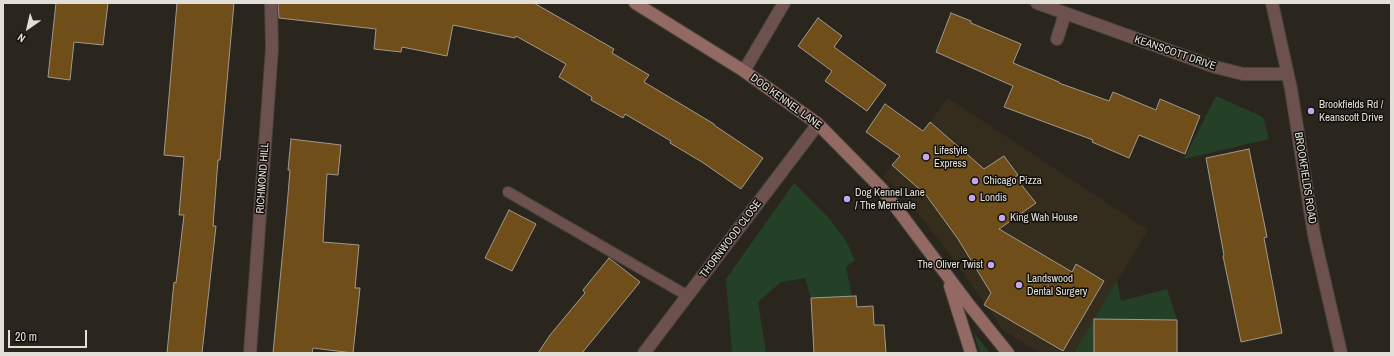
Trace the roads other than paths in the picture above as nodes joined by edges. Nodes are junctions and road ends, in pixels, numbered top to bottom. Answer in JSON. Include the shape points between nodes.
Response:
{"nodes":[{"id":1,"x":271,"y":3,"type":"edge"},
{"id":2,"x":635,"y":3,"type":"edge"},
{"id":3,"x":784,"y":3,"type":"edge"},
{"id":4,"x":1037,"y":3,"type":"edge"},
{"id":5,"x":1272,"y":3,"type":"edge"},
{"id":6,"x":1065,"y":14,"type":"junction"},
{"id":7,"x":1056,"y":39,"type":"dead end"},
{"id":8,"x":744,"y":71,"type":"junction"},
{"id":9,"x":1287,"y":74,"type":"junction"},
{"id":10,"x":818,"y":124,"type":"junction"},
{"id":11,"x":508,"y":192,"type":"dead end"},
{"id":12,"x":942,"y":269,"type":"junction"},
{"id":13,"x":688,"y":296,"type":"junction"},
{"id":14,"x":250,"y":353,"type":"edge"},
{"id":15,"x":644,"y":353,"type":"edge"},
{"id":16,"x":971,"y":353,"type":"edge"},
{"id":17,"x":1008,"y":353,"type":"edge"},
{"id":18,"x":1341,"y":353,"type":"edge"}],
"edges":[{"from":1,"to":14,"type":"street","name":"RICHMOND HILL","via":[[272,48]]},
{"from":2,"to":8,"type":"main road","name":"DOG KENNEL LANE"},
{"from":3,"to":8,"type":"street"},
{"from":4,"to":6,"type":"street","name":"KEANSCOTT DRIVE"},
{"from":5,"to":9,"type":"street","name":"BROOKFIELDS ROAD"},
{"from":6,"to":7,"type":"street"},
{"from":6,"to":9,"type":"street","name":"KEANSCOTT DRIVE","via":[[1215,67],[1243,74]]},
{"from":8,"to":10,"type":"main road","name":"DOG KENNEL LANE"},
{"from":9,"to":18,"type":"street","name":"BROOKFIELDS ROAD","via":[[1314,235]]},
{"from":10,"to":12,"type":"main road","name":"DOG KENNEL LANE","via":[[882,189]]},
{"from":10,"to":13,"type":"street","name":"THORNWOOD CLOSE"},
{"from":11,"to":13,"type":"lane"},
{"from":12,"to":16,"type":"main road","name":"DOG KENNEL LANE","via":[[952,289]]},
{"from":12,"to":17,"type":"main road","name":"DOG KENNEL LANE"},
{"from":13,"to":15,"type":"street","name":"THORNWOOD CLOSE"}]}
